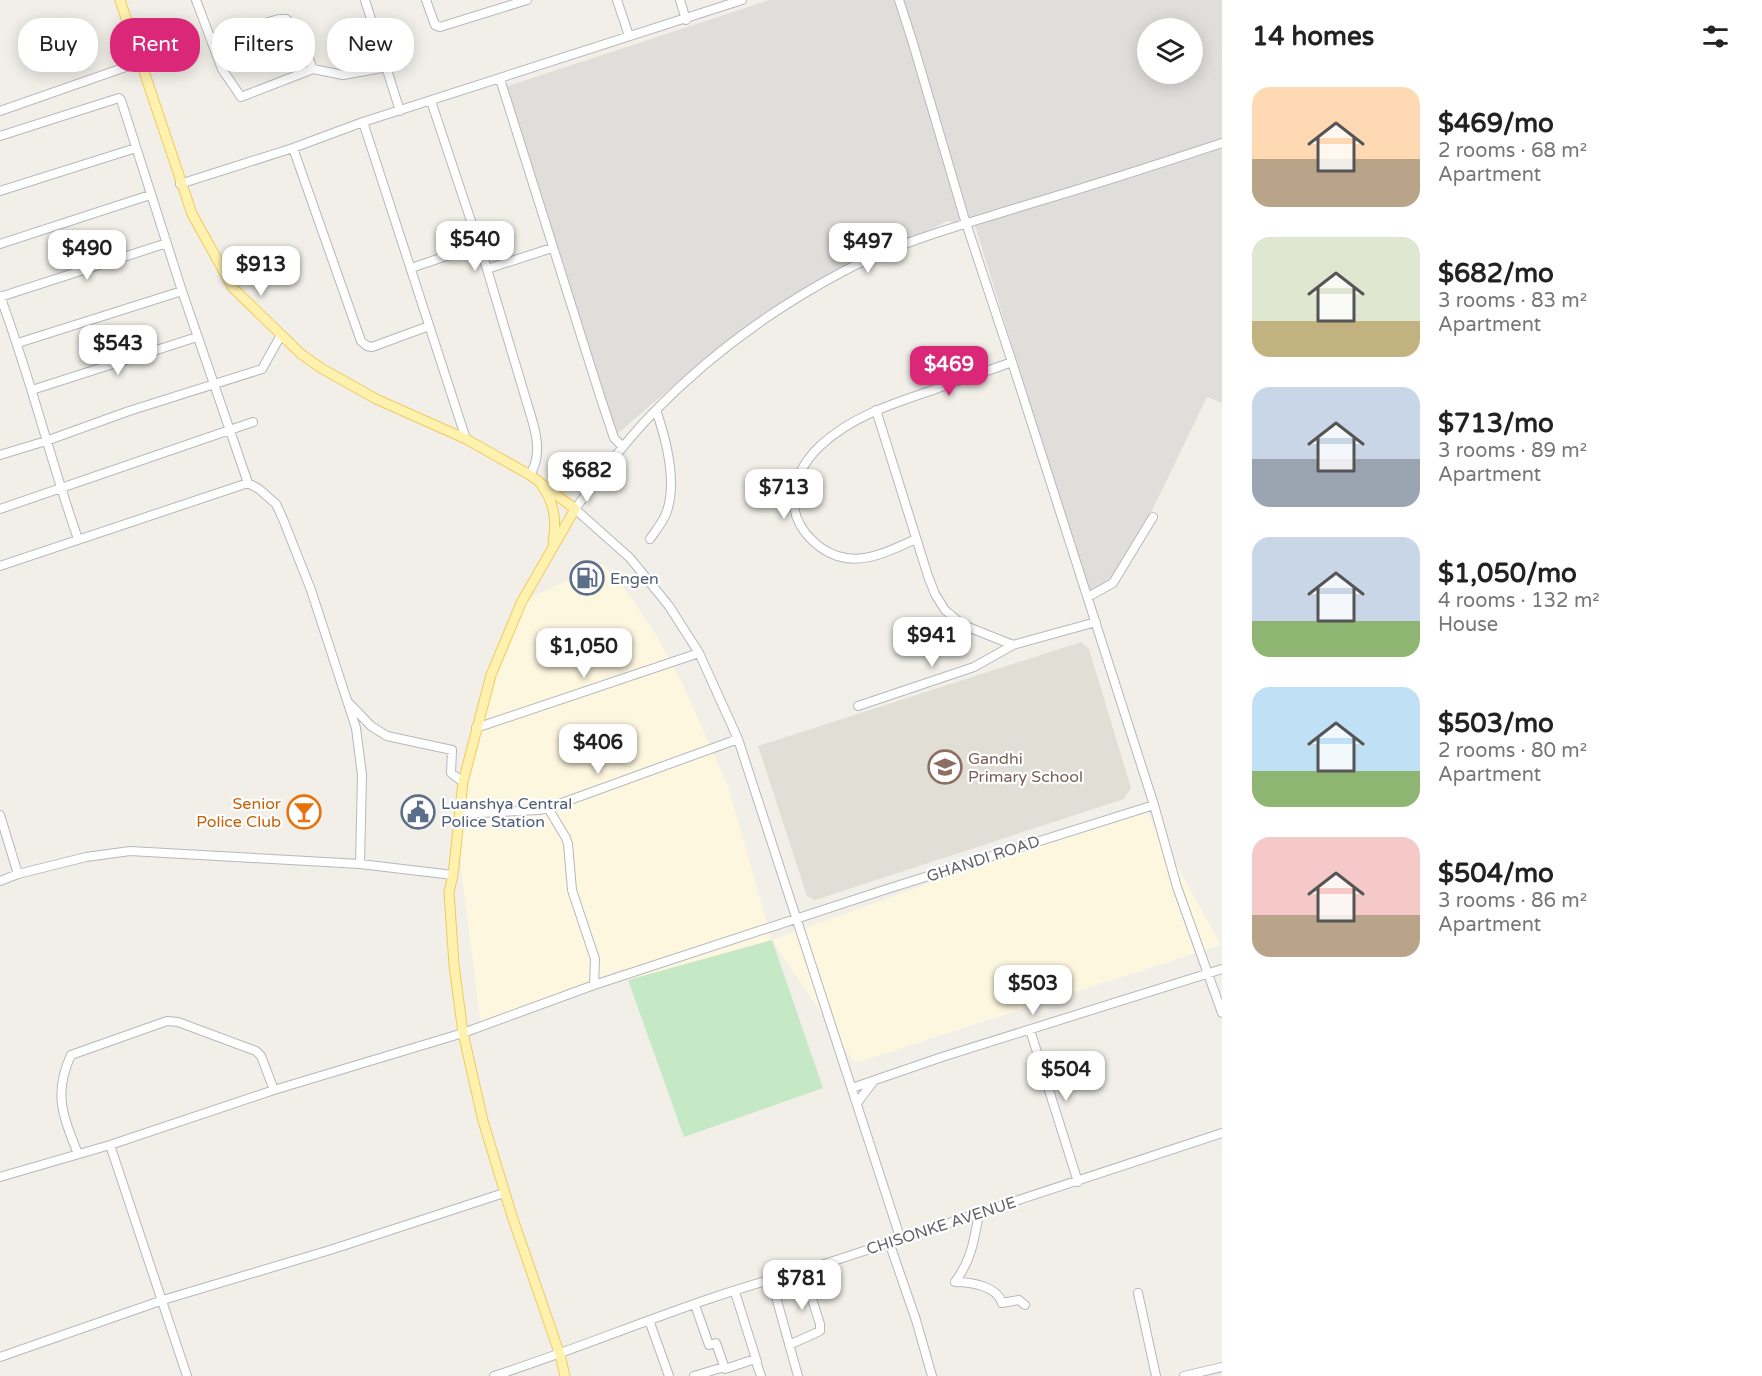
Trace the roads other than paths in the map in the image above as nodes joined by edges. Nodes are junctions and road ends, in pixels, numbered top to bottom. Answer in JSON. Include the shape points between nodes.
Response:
{"nodes":[{"id":1,"x":121,"y":0,"type":"edge"},
{"id":2,"x":196,"y":0,"type":"edge"},
{"id":3,"x":365,"y":0,"type":"edge"},
{"id":4,"x":426,"y":0,"type":"edge"},
{"id":5,"x":526,"y":0,"type":"edge"},
{"id":6,"x":617,"y":0,"type":"edge"},
{"id":7,"x":680,"y":0,"type":"edge"},
{"id":8,"x":742,"y":0,"type":"edge"},
{"id":9,"x":898,"y":0,"type":"edge"},
{"id":10,"x":127,"y":18,"type":"edge"},
{"id":11,"x":371,"y":18,"type":"edge"},
{"id":12,"x":686,"y":20,"type":"junction"},
{"id":13,"x":629,"y":36,"type":"junction"},
{"id":14,"x":210,"y":38,"type":"joint"},
{"id":15,"x":212,"y":43,"type":"edge"},
{"id":16,"x":111,"y":72,"type":"edge"},
{"id":17,"x":143,"y":72,"type":"edge"},
{"id":18,"x":224,"y":72,"type":"edge"},
{"id":19,"x":305,"y":72,"type":"edge"},
{"id":20,"x":328,"y":72,"type":"edge"},
{"id":21,"x":358,"y":72,"type":"edge"},
{"id":22,"x":389,"y":72,"type":"edge"},
{"id":23,"x":500,"y":78,"type":"junction"},
{"id":24,"x":431,"y":101,"type":"junction"},
{"id":25,"x":0,"y":111,"type":"edge"},
{"id":26,"x":400,"y":111,"type":"junction"},
{"id":27,"x":363,"y":122,"type":"junction"},
{"id":28,"x":0,"y":136,"type":"edge"},
{"id":29,"x":1222,"y":143,"type":"edge"},
{"id":30,"x":136,"y":148,"type":"junction"},
{"id":31,"x":293,"y":148,"type":"junction"},
{"id":32,"x":180,"y":184,"type":"junction"},
{"id":33,"x":0,"y":191,"type":"edge"},
{"id":34,"x":150,"y":195,"type":"junction"},
{"id":35,"x":966,"y":224,"type":"junction"},
{"id":36,"x":167,"y":243,"type":"junction"},
{"id":37,"x":0,"y":244,"type":"edge"},
{"id":38,"x":479,"y":245,"type":"junction"},
{"id":39,"x":552,"y":248,"type":"junction"},
{"id":40,"x":411,"y":268,"type":"junction"},
{"id":41,"x":487,"y":269,"type":"junction"},
{"id":42,"x":182,"y":291,"type":"junction"},
{"id":43,"x":0,"y":296,"type":"edge"},
{"id":44,"x":429,"y":326,"type":"junction"},
{"id":45,"x":281,"y":335,"type":"junction"},
{"id":46,"x":197,"y":337,"type":"junction"},
{"id":47,"x":18,"y":343,"type":"junction"},
{"id":48,"x":1012,"y":362,"type":"junction"},
{"id":49,"x":215,"y":384,"type":"junction"},
{"id":50,"x":32,"y":390,"type":"junction"},
{"id":51,"x":656,"y":410,"type":"junction"},
{"id":52,"x":876,"y":410,"type":"junction"},
{"id":53,"x":253,"y":422,"type":"dead end"},
{"id":54,"x":230,"y":431,"type":"junction"},
{"id":55,"x":466,"y":439,"type":"junction"},
{"id":56,"x":46,"y":441,"type":"junction"},
{"id":57,"x":623,"y":447,"type":"junction"},
{"id":58,"x":0,"y":455,"type":"edge"},
{"id":59,"x":532,"y":476,"type":"junction"},
{"id":60,"x":248,"y":483,"type":"junction"},
{"id":61,"x":60,"y":488,"type":"junction"},
{"id":62,"x":0,"y":509,"type":"edge"},
{"id":63,"x":575,"y":509,"type":"junction"},
{"id":64,"x":1153,"y":517,"type":"dead end"},
{"id":65,"x":78,"y":539,"type":"junction"},
{"id":66,"x":650,"y":539,"type":"dead end"},
{"id":67,"x":916,"y":539,"type":"junction"},
{"id":68,"x":552,"y":547,"type":"junction"},
{"id":69,"x":0,"y":566,"type":"edge"},
{"id":70,"x":1088,"y":597,"type":"junction"},
{"id":71,"x":1096,"y":622,"type":"junction"},
{"id":72,"x":1013,"y":645,"type":"junction"},
{"id":73,"x":699,"y":653,"type":"junction"},
{"id":74,"x":347,"y":701,"type":"junction"},
{"id":75,"x":858,"y":706,"type":"dead end"},
{"id":76,"x":476,"y":728,"type":"junction"},
{"id":77,"x":738,"y":739,"type":"junction"},
{"id":78,"x":463,"y":782,"type":"junction"},
{"id":79,"x":1154,"y":805,"type":"junction"},
{"id":80,"x":548,"y":808,"type":"junction"},
{"id":81,"x":459,"y":814,"type":"junction"},
{"id":82,"x":0,"y":815,"type":"edge"},
{"id":83,"x":360,"y":864,"type":"junction"},
{"id":84,"x":18,"y":874,"type":"junction"},
{"id":85,"x":453,"y":875,"type":"junction"},
{"id":86,"x":0,"y":880,"type":"edge"},
{"id":87,"x":798,"y":919,"type":"junction"},
{"id":88,"x":1222,"y":969,"type":"edge"},
{"id":89,"x":1209,"y":973,"type":"junction"},
{"id":90,"x":594,"y":985,"type":"junction"},
{"id":91,"x":1222,"y":1013,"type":"edge"},
{"id":92,"x":1030,"y":1030,"type":"junction"},
{"id":93,"x":463,"y":1033,"type":"junction"},
{"id":94,"x":874,"y":1081,"type":"junction"},
{"id":95,"x":852,"y":1088,"type":"junction"},
{"id":96,"x":274,"y":1090,"type":"junction"},
{"id":97,"x":857,"y":1103,"type":"junction"},
{"id":98,"x":1222,"y":1133,"type":"edge"},
{"id":99,"x":110,"y":1145,"type":"junction"},
{"id":100,"x":78,"y":1154,"type":"junction"},
{"id":101,"x":0,"y":1177,"type":"edge"},
{"id":102,"x":1078,"y":1182,"type":"junction"},
{"id":103,"x":504,"y":1193,"type":"junction"},
{"id":104,"x":979,"y":1213,"type":"junction"},
{"id":105,"x":900,"y":1237,"type":"junction"},
{"id":106,"x":889,"y":1242,"type":"junction"},
{"id":107,"x":803,"y":1271,"type":"junction"},
{"id":108,"x":771,"y":1279,"type":"junction"},
{"id":109,"x":735,"y":1292,"type":"junction"},
{"id":110,"x":1138,"y":1293,"type":"dead end"},
{"id":111,"x":163,"y":1300,"type":"junction"},
{"id":112,"x":695,"y":1305,"type":"junction"},
{"id":113,"x":1025,"y":1305,"type":"dead end"},
{"id":114,"x":649,"y":1320,"type":"junction"},
{"id":115,"x":789,"y":1345,"type":"junction"},
{"id":116,"x":560,"y":1355,"type":"junction"},
{"id":117,"x":0,"y":1357,"type":"edge"},
{"id":118,"x":724,"y":1367,"type":"junction"},
{"id":119,"x":1222,"y":1367,"type":"edge"},
{"id":120,"x":187,"y":1376,"type":"edge"},
{"id":121,"x":494,"y":1376,"type":"edge"},
{"id":122,"x":565,"y":1376,"type":"edge"},
{"id":123,"x":669,"y":1376,"type":"edge"},
{"id":124,"x":694,"y":1376,"type":"edge"},
{"id":125,"x":761,"y":1376,"type":"edge"},
{"id":126,"x":798,"y":1376,"type":"edge"},
{"id":127,"x":932,"y":1376,"type":"edge"},
{"id":128,"x":1156,"y":1376,"type":"edge"},
{"id":129,"x":1184,"y":1376,"type":"edge"}],
"edges":[{"from":1,"to":10,"type":"main road"},
{"from":2,"to":14,"type":"street"},
{"from":3,"to":11,"type":"street"},
{"from":4,"to":5,"type":"street","via":[[440,27]]},
{"from":6,"to":13,"type":"street"},
{"from":7,"to":12,"type":"street"},
{"from":8,"to":12,"type":"street"},
{"from":9,"to":35,"type":"street"},
{"from":12,"to":13,"type":"street"},
{"from":13,"to":23,"type":"street"},
{"from":14,"to":15,"type":"street"},
{"from":16,"to":25,"type":"street"},
{"from":17,"to":32,"type":"main road"},
{"from":18,"to":19,"type":"street","via":[[241,97]]},
{"from":20,"to":21,"type":"street"},
{"from":22,"to":26,"type":"street"},
{"from":23,"to":24,"type":"street"},
{"from":23,"to":39,"type":"street"},
{"from":24,"to":26,"type":"street"},
{"from":24,"to":38,"type":"street"},
{"from":26,"to":27,"type":"street"},
{"from":27,"to":31,"type":"street"},
{"from":27,"to":40,"type":"street"},
{"from":28,"to":30,"type":"street","via":[[119,98]]},
{"from":29,"to":35,"type":"street"},
{"from":30,"to":33,"type":"street"},
{"from":30,"to":34,"type":"street"},
{"from":31,"to":32,"type":"street"},
{"from":31,"to":44,"type":"street","via":[[361,341],[372,346]]},
{"from":32,"to":45,"type":"main road","via":[[202,236],[233,288]]},
{"from":34,"to":36,"type":"street"},
{"from":34,"to":37,"type":"street"},
{"from":35,"to":48,"type":"street"},
{"from":35,"to":51,"type":"street","via":[[909,242],[817,286],[737,339]]},
{"from":36,"to":42,"type":"street"},
{"from":36,"to":43,"type":"street"},
{"from":38,"to":40,"type":"street"},
{"from":38,"to":41,"type":"street"},
{"from":39,"to":41,"type":"street"},
{"from":39,"to":57,"type":"street","via":[[614,438]]},
{"from":40,"to":44,"type":"street"},
{"from":41,"to":59,"type":"street","via":[[537,438],[537,461]]},
{"from":42,"to":46,"type":"street"},
{"from":42,"to":47,"type":"street"},
{"from":43,"to":47,"type":"street"},
{"from":44,"to":55,"type":"street"},
{"from":45,"to":49,"type":"street","via":[[262,369]]},
{"from":45,"to":55,"type":"main road","via":[[301,354],[347,384]]},
{"from":46,"to":49,"type":"street"},
{"from":46,"to":50,"type":"street"},
{"from":47,"to":50,"type":"street"},
{"from":48,"to":52,"type":"street"},
{"from":48,"to":70,"type":"street"},
{"from":49,"to":54,"type":"street"},
{"from":49,"to":56,"type":"street"},
{"from":50,"to":56,"type":"street"},
{"from":51,"to":57,"type":"street"},
{"from":51,"to":66,"type":"street","via":[[672,474],[667,511]]},
{"from":52,"to":67,"type":"street"},
{"from":52,"to":67,"type":"street","via":[[833,434],[810,456],[796,485],[793,505],[809,537],[835,556],[870,556]]},
{"from":53,"to":54,"type":"street"},
{"from":54,"to":60,"type":"street"},
{"from":54,"to":61,"type":"street"},
{"from":55,"to":59,"type":"main road"},
{"from":56,"to":58,"type":"street"},
{"from":56,"to":61,"type":"street"},
{"from":57,"to":63,"type":"street"},
{"from":59,"to":63,"type":"main road"},
{"from":59,"to":68,"type":"main road","via":[[547,492],[553,510]]},
{"from":60,"to":65,"type":"street"},
{"from":60,"to":74,"type":"street","via":[[276,504],[283,519]]},
{"from":61,"to":62,"type":"street"},
{"from":61,"to":65,"type":"street"},
{"from":63,"to":68,"type":"main road"},
{"from":63,"to":73,"type":"street","via":[[630,558],[669,606]]},
{"from":64,"to":70,"type":"street","via":[[1113,583]]},
{"from":65,"to":69,"type":"street"},
{"from":67,"to":72,"type":"street","via":[[935,594],[945,610],[963,625]]},
{"from":68,"to":76,"type":"main road","via":[[504,642]]},
{"from":70,"to":71,"type":"street"},
{"from":71,"to":72,"type":"street"},
{"from":71,"to":79,"type":"street"},
{"from":72,"to":75,"type":"street","via":[[974,667]]},
{"from":73,"to":76,"type":"street"},
{"from":73,"to":77,"type":"street"},
{"from":74,"to":78,"type":"street","via":[[371,726],[387,736],[452,750],[451,773]]},
{"from":74,"to":83,"type":"street","via":[[361,760]]},
{"from":76,"to":78,"type":"main road"},
{"from":77,"to":80,"type":"street"},
{"from":77,"to":87,"type":"street"},
{"from":78,"to":81,"type":"main road"},
{"from":79,"to":87,"type":"street","name":"GHANDI ROAD"},
{"from":79,"to":89,"type":"street","via":[[1177,887]]},
{"from":80,"to":81,"type":"street"},
{"from":80,"to":90,"type":"street","via":[[568,844],[573,890],[595,959]]},
{"from":81,"to":85,"type":"main road"},
{"from":82,"to":84,"type":"street"},
{"from":83,"to":84,"type":"street","via":[[130,851]]},
{"from":83,"to":85,"type":"street"},
{"from":84,"to":86,"type":"street"},
{"from":85,"to":93,"type":"main road","via":[[449,892],[450,928]]},
{"from":87,"to":90,"type":"street","name":"GHANDI ROAD"},
{"from":87,"to":95,"type":"street"},
{"from":88,"to":89,"type":"street"},
{"from":89,"to":91,"type":"street"},
{"from":89,"to":92,"type":"street"},
{"from":90,"to":93,"type":"street","name":"GHANDI ROAD"},
{"from":92,"to":94,"type":"street"},
{"from":92,"to":102,"type":"street"},
{"from":93,"to":96,"type":"street","name":"GHANDI ROAD"},
{"from":93,"to":103,"type":"main road"},
{"from":94,"to":95,"type":"street"},
{"from":94,"to":97,"type":"street"},
{"from":95,"to":97,"type":"street"},
{"from":96,"to":99,"type":"street","name":"GHANDI ROAD"},
{"from":96,"to":100,"type":"street","via":[[256,1051],[167,1021],[71,1055],[63,1074],[60,1102]]},
{"from":97,"to":105,"type":"street"},
{"from":98,"to":102,"type":"street","name":"CHISONKE AVENUE"},
{"from":99,"to":100,"type":"street","name":"GHANDI ROAD"},
{"from":99,"to":111,"type":"street"},
{"from":100,"to":101,"type":"street","name":"GHANDI ROAD"},
{"from":102,"to":104,"type":"street","name":"CHISONKE AVENUE"},
{"from":103,"to":111,"type":"street"},
{"from":103,"to":116,"type":"main road"},
{"from":104,"to":105,"type":"street","name":"CHISONKE AVENUE"},
{"from":104,"to":113,"type":"street","via":[[971,1254],[955,1282],[990,1290],[1002,1303],[1019,1300]]},
{"from":105,"to":106,"type":"street","name":"CHISONKE AVENUE"},
{"from":106,"to":107,"type":"street","name":"CHISONKE AVENUE"},
{"from":106,"to":127,"type":"street"},
{"from":107,"to":108,"type":"street","name":"CHISONKE AVENUE"},
{"from":107,"to":115,"type":"street","via":[[820,1331]]},
{"from":108,"to":109,"type":"street","name":"CHISONKE AVENUE"},
{"from":108,"to":115,"type":"street"},
{"from":109,"to":112,"type":"street","name":"CHISONKE AVENUE"},
{"from":109,"to":125,"type":"street"},
{"from":110,"to":128,"type":"street"},
{"from":111,"to":117,"type":"street"},
{"from":111,"to":120,"type":"street"},
{"from":112,"to":114,"type":"street","name":"CHISONKE AVENUE"},
{"from":112,"to":118,"type":"street","via":[[709,1345],[716,1343]]},
{"from":114,"to":116,"type":"street","name":"CHISONKE AVENUE"},
{"from":114,"to":123,"type":"street"},
{"from":115,"to":126,"type":"street"},
{"from":116,"to":121,"type":"street","name":"CHISONKE AVENUE"},
{"from":116,"to":122,"type":"main road"},
{"from":118,"to":124,"type":"street"},
{"from":118,"to":125,"type":"street","via":[[755,1359]]},
{"from":119,"to":129,"type":"street"}]}
